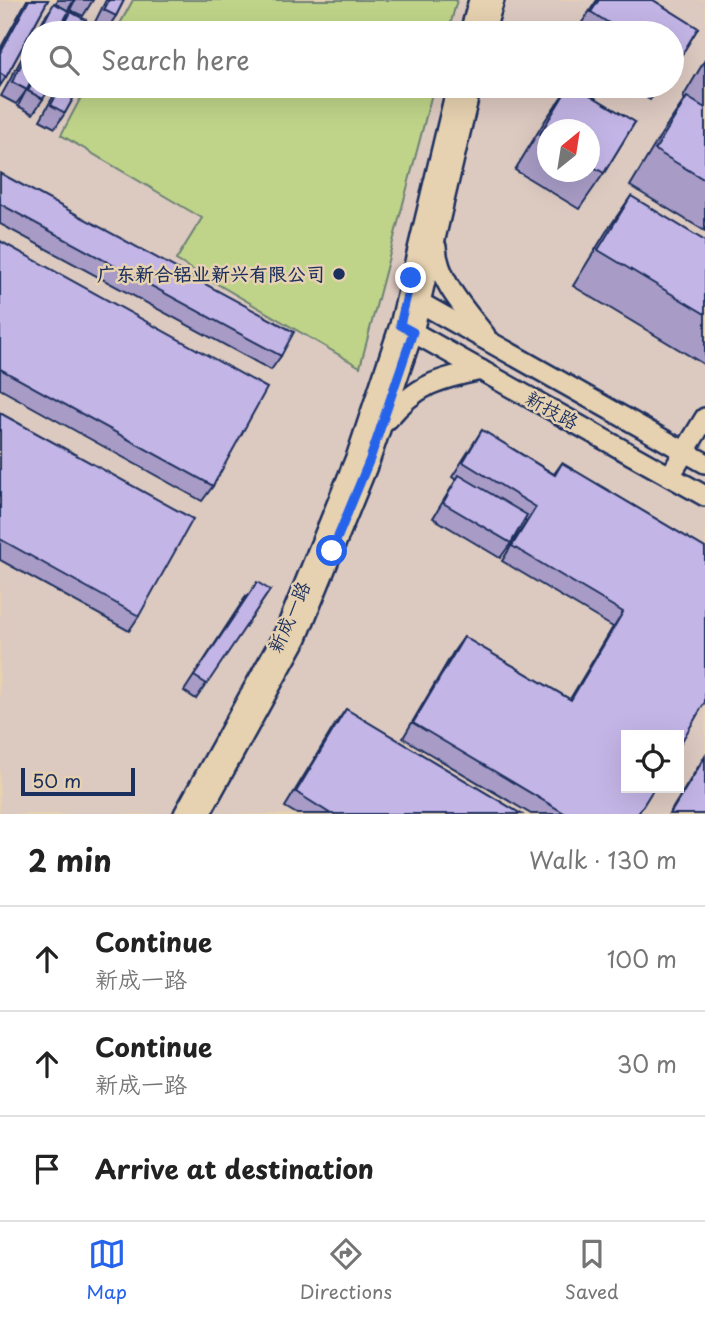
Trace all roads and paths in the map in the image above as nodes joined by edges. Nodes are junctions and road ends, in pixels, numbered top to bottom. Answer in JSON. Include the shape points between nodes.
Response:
{"nodes":[{"id":1,"x":480,"y":0,"type":"edge"},
{"id":2,"x":494,"y":0,"type":"edge"},
{"id":3,"x":474,"y":21,"type":"edge"},
{"id":4,"x":488,"y":21,"type":"edge"},
{"id":5,"x":455,"y":98,"type":"edge"},
{"id":6,"x":468,"y":98,"type":"edge"},
{"id":7,"x":435,"y":235,"type":"junction"},
{"id":8,"x":413,"y":299,"type":"junction"},
{"id":9,"x":406,"y":329,"type":"junction"},
{"id":10,"x":492,"y":344,"type":"junction"},
{"id":11,"x":481,"y":370,"type":"junction"},
{"id":12,"x":705,"y":418,"type":"edge"},
{"id":13,"x":381,"y":428,"type":"junction"},
{"id":14,"x":684,"y":451,"type":"junction"},
{"id":15,"x":705,"y":463,"type":"edge"},
{"id":16,"x":670,"y":476,"type":"junction"},
{"id":17,"x":705,"y":496,"type":"edge"},
{"id":18,"x":184,"y":814,"type":"edge"},
{"id":19,"x":200,"y":814,"type":"edge"}],
"edges":[{"from":1,"to":3,"type":"street"},
{"from":2,"to":4,"type":"street"},
{"from":5,"to":8,"type":"street","name":"新成一路"},
{"from":6,"to":7,"type":"street","name":"新成一路"},
{"from":7,"to":8,"type":"street","name":"新成一路"},
{"from":7,"to":10,"type":"street","via":[[437,260],[456,298]]},
{"from":8,"to":9,"type":"street","name":"新成一路"},
{"from":8,"to":10,"type":"street","name":"新技路"},
{"from":9,"to":11,"type":"street","name":"新技路"},
{"from":9,"to":13,"type":"street","name":"新成一路"},
{"from":9,"to":18,"type":"street","name":"新成一路","via":[[285,632]]},
{"from":10,"to":14,"type":"street","name":"新技路"},
{"from":11,"to":13,"type":"street","via":[[434,380],[404,400]]},
{"from":11,"to":16,"type":"street","name":"新技路"},
{"from":12,"to":14,"type":"street"},
{"from":13,"to":19,"type":"street","name":"新成一路","via":[[297,638]]},
{"from":14,"to":15,"type":"street","name":"新技路"},
{"from":14,"to":16,"type":"street"},
{"from":16,"to":17,"type":"street","name":"新技路"}]}
